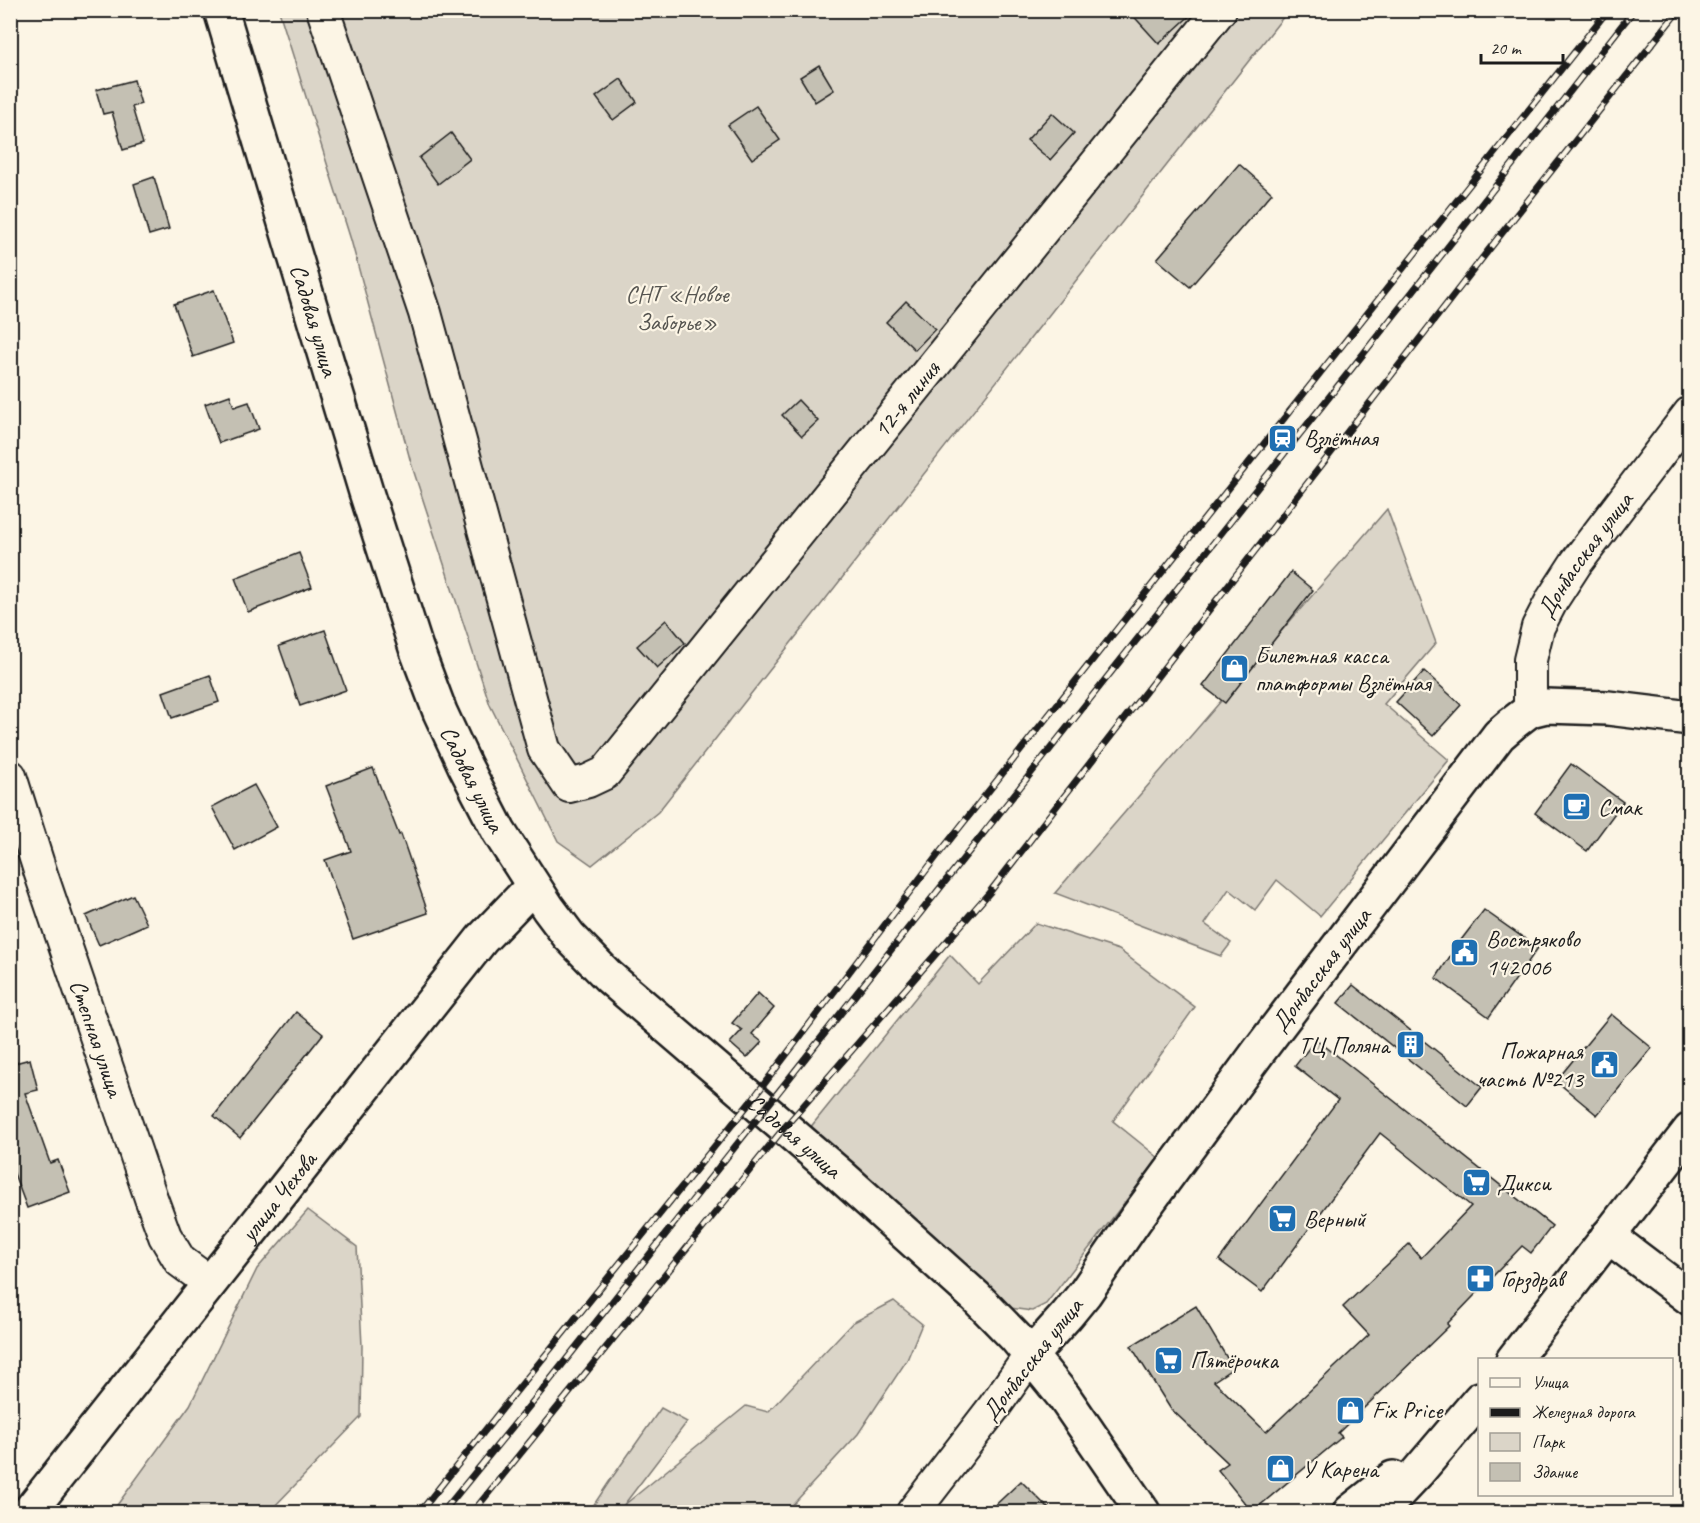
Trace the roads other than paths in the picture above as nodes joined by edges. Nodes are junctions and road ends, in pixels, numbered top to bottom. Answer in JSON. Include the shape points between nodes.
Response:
{"nodes":[{"id":1,"x":221,"y":10,"type":"edge"},
{"id":2,"x":323,"y":10,"type":"edge"},
{"id":3,"x":1220,"y":10,"type":"edge"},
{"id":4,"x":1689,"y":413,"type":"edge"},
{"id":5,"x":1530,"y":710,"type":"junction"},
{"id":6,"x":1689,"y":718,"type":"edge"},
{"id":7,"x":10,"y":776,"type":"edge"},
{"id":8,"x":533,"y":886,"type":"junction"},
{"id":9,"x":1689,"y":1130,"type":"edge"},
{"id":10,"x":1608,"y":1236,"type":"junction"},
{"id":11,"x":210,"y":1283,"type":"junction"},
{"id":12,"x":1689,"y":1298,"type":"edge"},
{"id":13,"x":1030,"y":1356,"type":"junction"},
{"id":14,"x":1514,"y":1358,"type":"edge"},
{"id":15,"x":1064,"y":1397,"type":"junction"},
{"id":16,"x":1471,"y":1408,"type":"edge"},
{"id":17,"x":1417,"y":1473,"type":"junction"},
{"id":18,"x":29,"y":1512,"type":"edge"},
{"id":19,"x":913,"y":1512,"type":"edge"},
{"id":20,"x":1143,"y":1512,"type":"edge"},
{"id":21,"x":1164,"y":1512,"type":"edge"},
{"id":22,"x":1350,"y":1512,"type":"edge"},
{"id":23,"x":1380,"y":1512,"type":"edge"},
{"id":24,"x":1391,"y":1512,"type":"edge"}],
"edges":[{"from":1,"to":8,"type":"main road","name":"Садовая улица","via":[[416,648],[465,766]]},
{"from":2,"to":3,"type":"street","name":"12-я линия","via":[[425,313],[544,748],[569,786],[605,773]]},
{"from":4,"to":5,"type":"street","name":"Донбасская улица","via":[[1552,600],[1538,627],[1530,660]]},
{"from":5,"to":6,"type":"main road","via":[[1546,706],[1608,708]]},
{"from":5,"to":13,"type":"main road","name":"Донбасская улица","via":[[1499,735],[1485,753],[1259,1051],[1085,1293]]},
{"from":7,"to":11,"type":"street","name":"Степная улица","via":[[165,1236],[180,1261]]},
{"from":8,"to":11,"type":"main road","name":"улица Чехова","via":[[482,939]]},
{"from":8,"to":13,"type":"main road","name":"Садовая улица","via":[[569,936],[609,977],[976,1297]]},
{"from":9,"to":10,"type":"main road"},
{"from":10,"to":12,"type":"main road"},
{"from":10,"to":14,"type":"main road"},
{"from":11,"to":18,"type":"main road","name":"улица Чехова"},
{"from":13,"to":15,"type":"main road","name":"Садовая улица"},
{"from":13,"to":19,"type":"street","name":"Донбасская улица"},
{"from":15,"to":20,"type":"main road"},
{"from":15,"to":21,"type":"main road"},
{"from":16,"to":17,"type":"main road"},
{"from":16,"to":22,"type":"main road","via":[[1424,1454]]},
{"from":17,"to":23,"type":"main road"},
{"from":17,"to":24,"type":"main road"}]}
